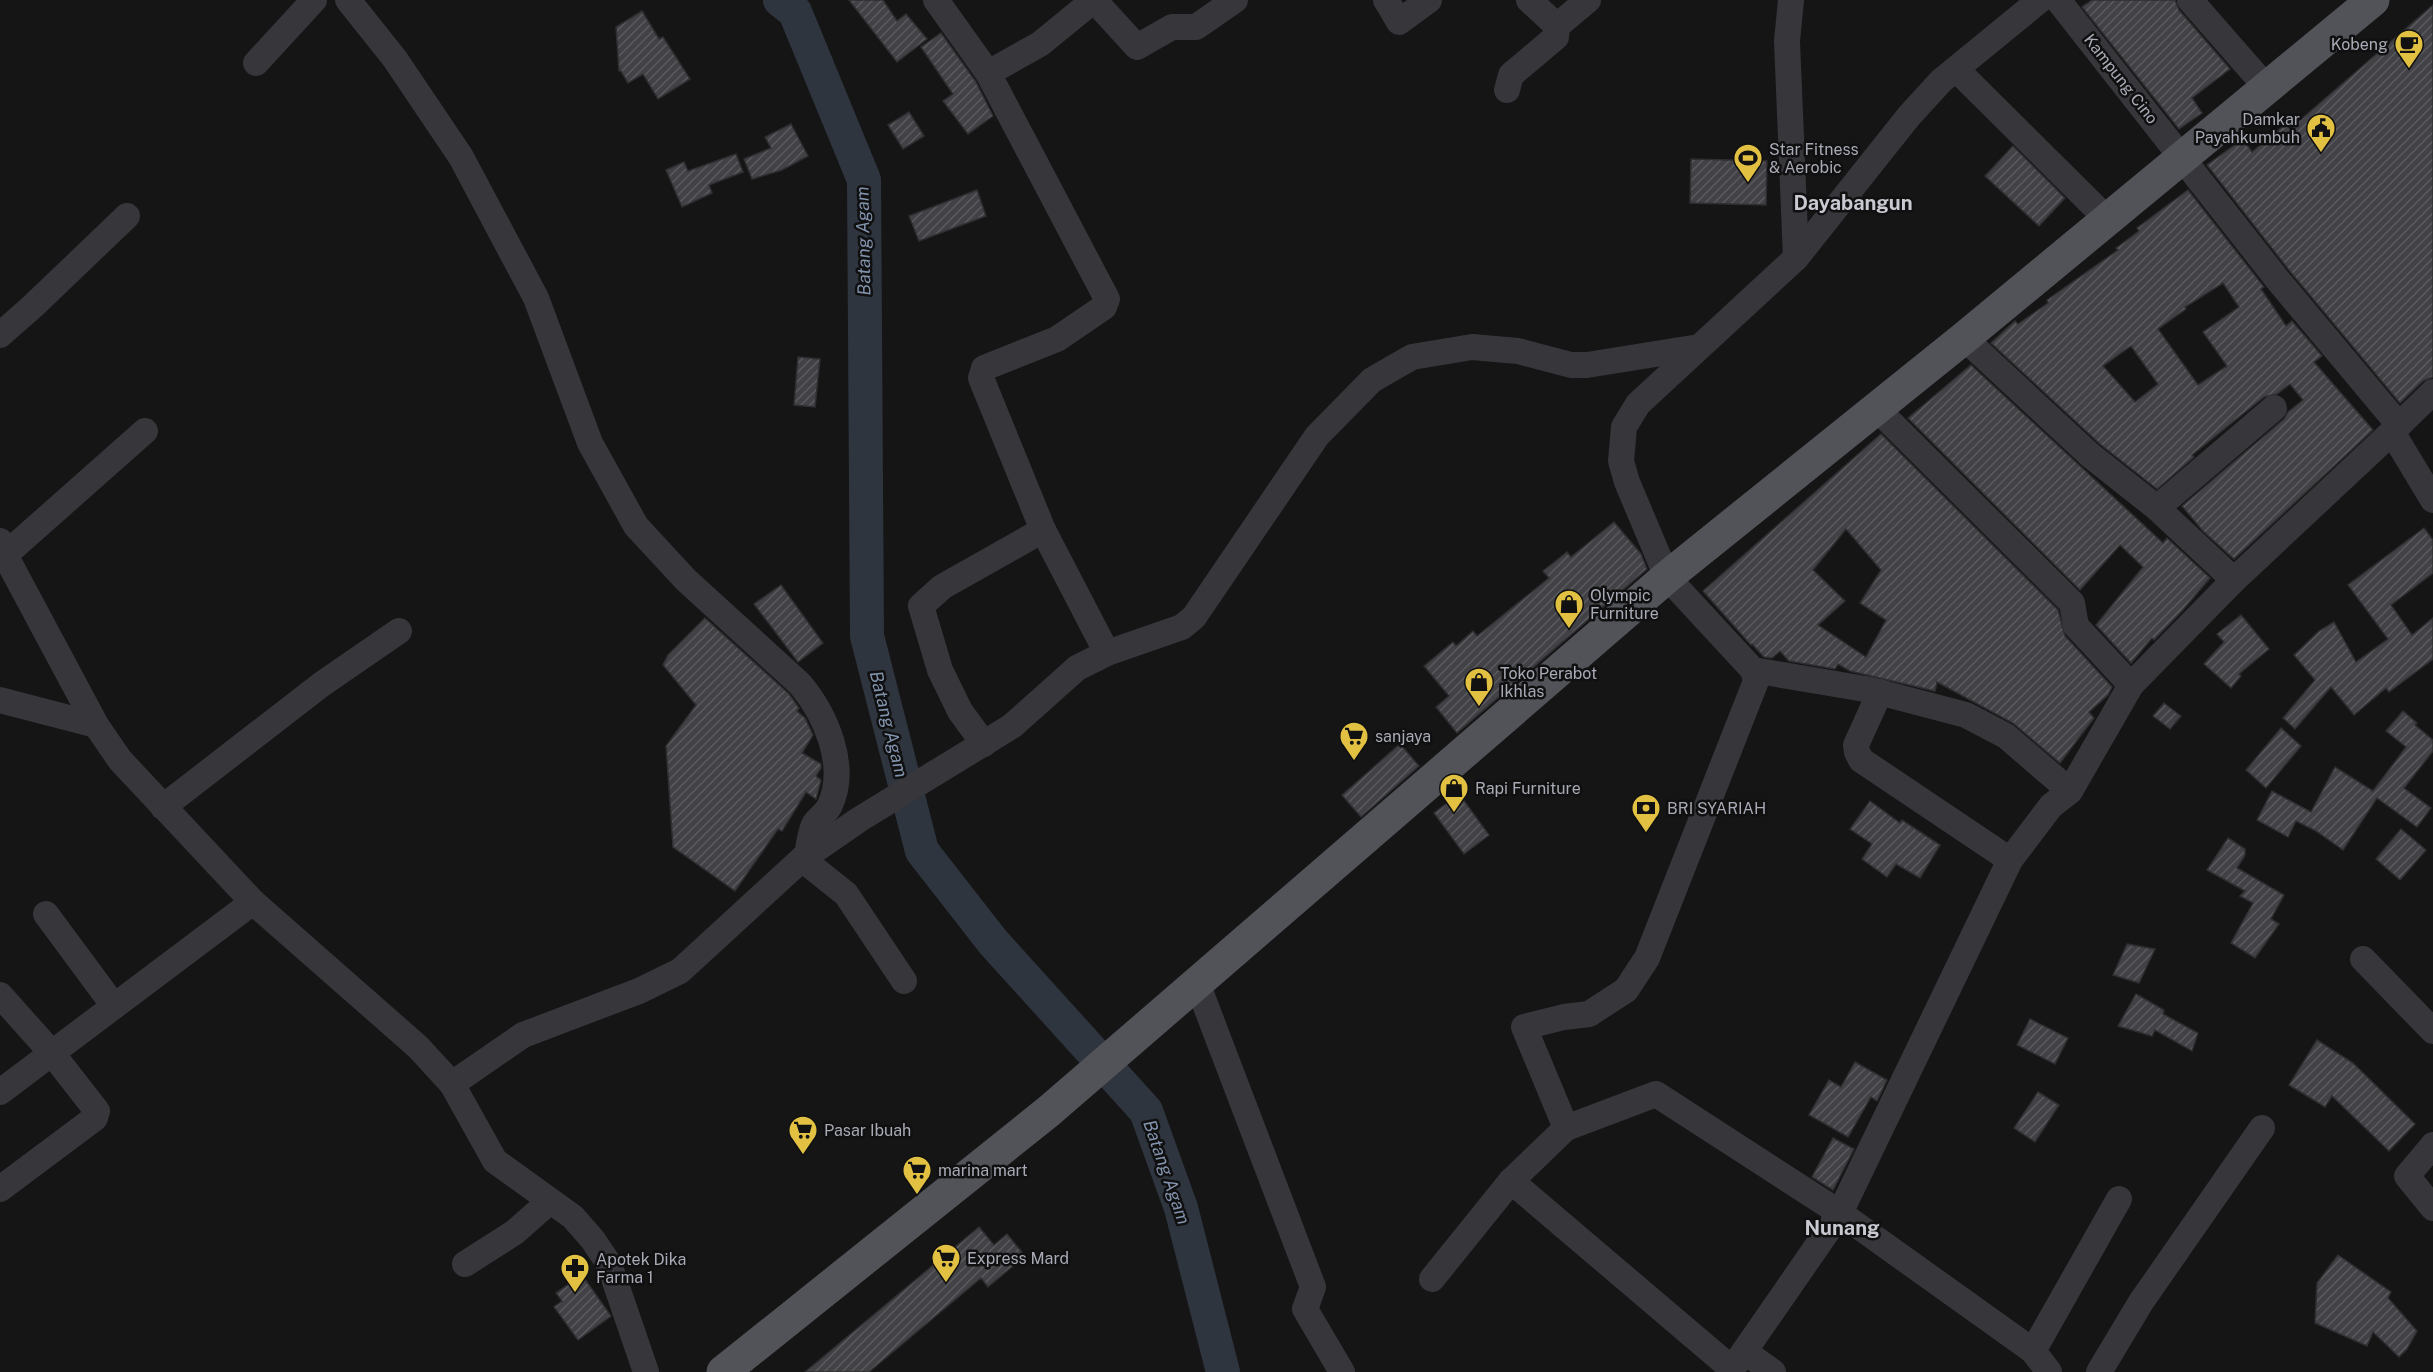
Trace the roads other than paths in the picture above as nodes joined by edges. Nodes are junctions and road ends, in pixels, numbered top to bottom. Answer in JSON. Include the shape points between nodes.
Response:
{"nodes":[{"id":1,"x":314,"y":0,"type":"edge"},
{"id":2,"x":348,"y":0,"type":"edge"},
{"id":3,"x":936,"y":0,"type":"edge"},
{"id":4,"x":1094,"y":0,"type":"edge"},
{"id":5,"x":1235,"y":0,"type":"edge"},
{"id":6,"x":1386,"y":0,"type":"edge"},
{"id":7,"x":1429,"y":0,"type":"edge"},
{"id":8,"x":1529,"y":0,"type":"edge"},
{"id":9,"x":1588,"y":0,"type":"edge"},
{"id":10,"x":1791,"y":0,"type":"edge"},
{"id":11,"x":2040,"y":0,"type":"edge"},
{"id":12,"x":2058,"y":0,"type":"edge"},
{"id":13,"x":2190,"y":0,"type":"edge"},
{"id":14,"x":2373,"y":0,"type":"edge"},
{"id":15,"x":1557,"y":26,"type":"junction"},
{"id":16,"x":256,"y":63,"type":"dead end"},
{"id":17,"x":1956,"y":69,"type":"junction"},
{"id":18,"x":988,"y":73,"type":"junction"},
{"id":19,"x":2267,"y":88,"type":"junction"},
{"id":20,"x":1507,"y":90,"type":"dead end"},
{"id":21,"x":2183,"y":157,"type":"junction"},
{"id":22,"x":127,"y":216,"type":"dead end"},
{"id":23,"x":2108,"y":220,"type":"junction"},
{"id":24,"x":1796,"y":258,"type":"junction"},
{"id":25,"x":0,"y":335,"type":"edge"},
{"id":26,"x":1964,"y":338,"type":"junction"},
{"id":27,"x":1699,"y":347,"type":"junction"},
{"id":28,"x":2433,"y":392,"type":"edge"},
{"id":29,"x":1876,"y":408,"type":"junction"},
{"id":30,"x":2274,"y":408,"type":"dead end"},
{"id":31,"x":2395,"y":428,"type":"junction"},
{"id":32,"x":145,"y":430,"type":"dead end"},
{"id":33,"x":2433,"y":500,"type":"edge"},
{"id":34,"x":2157,"y":508,"type":"junction"},
{"id":35,"x":1043,"y":530,"type":"junction"},
{"id":36,"x":2,"y":548,"type":"edge"},
{"id":37,"x":1667,"y":577,"type":"junction"},
{"id":38,"x":2234,"y":580,"type":"junction"},
{"id":39,"x":399,"y":631,"type":"dead end"},
{"id":40,"x":1107,"y":653,"type":"junction"},
{"id":41,"x":1753,"y":670,"type":"junction"},
{"id":42,"x":2131,"y":685,"type":"junction"},
{"id":43,"x":1880,"y":692,"type":"junction"},
{"id":44,"x":0,"y":700,"type":"edge"},
{"id":45,"x":96,"y":725,"type":"junction"},
{"id":46,"x":984,"y":744,"type":"junction"},
{"id":47,"x":2070,"y":790,"type":"junction"},
{"id":48,"x":163,"y":807,"type":"junction"},
{"id":49,"x":804,"y":857,"type":"junction"},
{"id":50,"x":2010,"y":860,"type":"junction"},
{"id":51,"x":253,"y":902,"type":"junction"},
{"id":52,"x":46,"y":914,"type":"dead end"},
{"id":53,"x":2363,"y":959,"type":"dead end"},
{"id":54,"x":904,"y":981,"type":"dead end"},
{"id":55,"x":1197,"y":983,"type":"junction"},
{"id":56,"x":0,"y":995,"type":"edge"},
{"id":57,"x":114,"y":1006,"type":"junction"},
{"id":58,"x":2433,"y":1031,"type":"edge"},
{"id":59,"x":51,"y":1052,"type":"junction"},
{"id":60,"x":452,"y":1084,"type":"junction"},
{"id":61,"x":0,"y":1092,"type":"edge"},
{"id":62,"x":1566,"y":1128,"type":"junction"},
{"id":63,"x":2262,"y":1128,"type":"dead end"},
{"id":64,"x":2433,"y":1145,"type":"edge"},
{"id":65,"x":1510,"y":1181,"type":"junction"},
{"id":66,"x":0,"y":1189,"type":"edge"},
{"id":67,"x":2119,"y":1199,"type":"dead end"},
{"id":68,"x":550,"y":1201,"type":"junction"},
{"id":69,"x":2433,"y":1208,"type":"edge"},
{"id":70,"x":1840,"y":1213,"type":"junction"},
{"id":71,"x":465,"y":1264,"type":"dead end"},
{"id":72,"x":1432,"y":1279,"type":"dead end"},
{"id":73,"x":2033,"y":1351,"type":"junction"},
{"id":74,"x":1736,"y":1364,"type":"edge"},
{"id":75,"x":646,"y":1372,"type":"edge"},
{"id":76,"x":723,"y":1372,"type":"edge"},
{"id":77,"x":1342,"y":1372,"type":"edge"},
{"id":78,"x":1773,"y":1372,"type":"edge"},
{"id":79,"x":2049,"y":1372,"type":"edge"},
{"id":80,"x":2099,"y":1372,"type":"edge"}],
"edges":[{"from":1,"to":16,"type":"street"},
{"from":2,"to":49,"type":"street","via":[[395,59],[461,157],[536,298],[590,443],[636,526],[686,580],[814,700],[835,751],[838,780],[830,807],[814,825]]},
{"from":3,"to":18,"type":"street"},
{"from":4,"to":5,"type":"street","via":[[1137,48],[1172,27],[1196,27]]},
{"from":4,"to":18,"type":"street","via":[[1040,44]]},
{"from":6,"to":7,"type":"street","via":[[1399,22]]},
{"from":8,"to":15,"type":"street"},
{"from":9,"to":15,"type":"street"},
{"from":10,"to":24,"type":"street","via":[[1788,52]]},
{"from":11,"to":17,"type":"street"},
{"from":12,"to":21,"type":"street","name":"Kampung Cino"},
{"from":13,"to":19,"type":"street"},
{"from":14,"to":19,"type":"main road"},
{"from":15,"to":20,"type":"street","via":[[1556,37],[1511,75]]},
{"from":17,"to":23,"type":"street"},
{"from":17,"to":24,"type":"street","via":[[1909,116]]},
{"from":18,"to":35,"type":"street","via":[[1107,299],[1104,307],[1057,339],[984,368],[981,378]]},
{"from":19,"to":21,"type":"main road"},
{"from":21,"to":23,"type":"main road"},
{"from":21,"to":31,"type":"street","name":"Kampung Cino"},
{"from":22,"to":25,"type":"street"},
{"from":23,"to":26,"type":"main road"},
{"from":24,"to":27,"type":"street"},
{"from":26,"to":29,"type":"main road"},
{"from":26,"to":34,"type":"street","via":[[2090,455]]},
{"from":27,"to":37,"type":"street","via":[[1638,404],[1624,427],[1621,461],[1627,482]]},
{"from":27,"to":40,"type":"street","via":[[1587,365],[1571,365],[1518,351],[1472,347],[1412,357],[1372,380],[1317,436],[1194,617],[1182,627]]},
{"from":28,"to":31,"type":"street"},
{"from":29,"to":37,"type":"main road"},
{"from":29,"to":42,"type":"street","via":[[2072,603],[2076,626]]},
{"from":30,"to":34,"type":"street"},
{"from":31,"to":33,"type":"street","name":"Kampung Cino"},
{"from":31,"to":38,"type":"street"},
{"from":32,"to":36,"type":"street"},
{"from":34,"to":38,"type":"street"},
{"from":35,"to":40,"type":"street"},
{"from":35,"to":46,"type":"street","via":[[942,587],[921,606],[940,670],[960,711]]},
{"from":36,"to":45,"type":"street"},
{"from":37,"to":41,"type":"street"},
{"from":37,"to":55,"type":"main road"},
{"from":38,"to":42,"type":"street"},
{"from":39,"to":48,"type":"street","via":[[322,684]]},
{"from":40,"to":46,"type":"street","via":[[1077,668],[1012,726]]},
{"from":41,"to":43,"type":"street"},
{"from":41,"to":62,"type":"street","via":[[1756,681],[1639,973],[1626,990],[1589,1014],[1524,1027]]},
{"from":42,"to":47,"type":"street"},
{"from":43,"to":47,"type":"street","via":[[1950,710],[2006,736]]},
{"from":43,"to":50,"type":"street","via":[[1857,745],[1861,760]]},
{"from":44,"to":45,"type":"street"},
{"from":45,"to":48,"type":"street","via":[[120,760]]},
{"from":46,"to":49,"type":"street"},
{"from":47,"to":50,"type":"street","via":[[2051,806]]},
{"from":48,"to":51,"type":"street"},
{"from":49,"to":54,"type":"street","via":[[846,894]]},
{"from":49,"to":60,"type":"street","via":[[680,971],[639,991],[523,1035]]},
{"from":50,"to":70,"type":"street"},
{"from":51,"to":57,"type":"street"},
{"from":51,"to":60,"type":"street","via":[[418,1047]]},
{"from":52,"to":57,"type":"street"},
{"from":53,"to":58,"type":"street"},
{"from":55,"to":76,"type":"main road","via":[[1049,1111]]},
{"from":55,"to":77,"type":"street","via":[[1313,1287],[1305,1309]]},
{"from":56,"to":59,"type":"street"},
{"from":57,"to":59,"type":"street"},
{"from":59,"to":61,"type":"street"},
{"from":59,"to":66,"type":"street","via":[[96,1108],[97,1115]]},
{"from":60,"to":68,"type":"street","via":[[495,1161]]},
{"from":62,"to":65,"type":"street"},
{"from":62,"to":70,"type":"street","via":[[1656,1094]]},
{"from":63,"to":80,"type":"street","via":[[2141,1302]]},
{"from":64,"to":69,"type":"street","via":[[2407,1176]]},
{"from":65,"to":72,"type":"street"},
{"from":65,"to":74,"type":"street"},
{"from":67,"to":73,"type":"street"},
{"from":68,"to":71,"type":"street","via":[[515,1232]]},
{"from":68,"to":75,"type":"street","via":[[573,1217],[609,1264]]},
{"from":70,"to":73,"type":"street"},
{"from":70,"to":74,"type":"street"},
{"from":73,"to":79,"type":"street"},
{"from":74,"to":78,"type":"street"}]}
